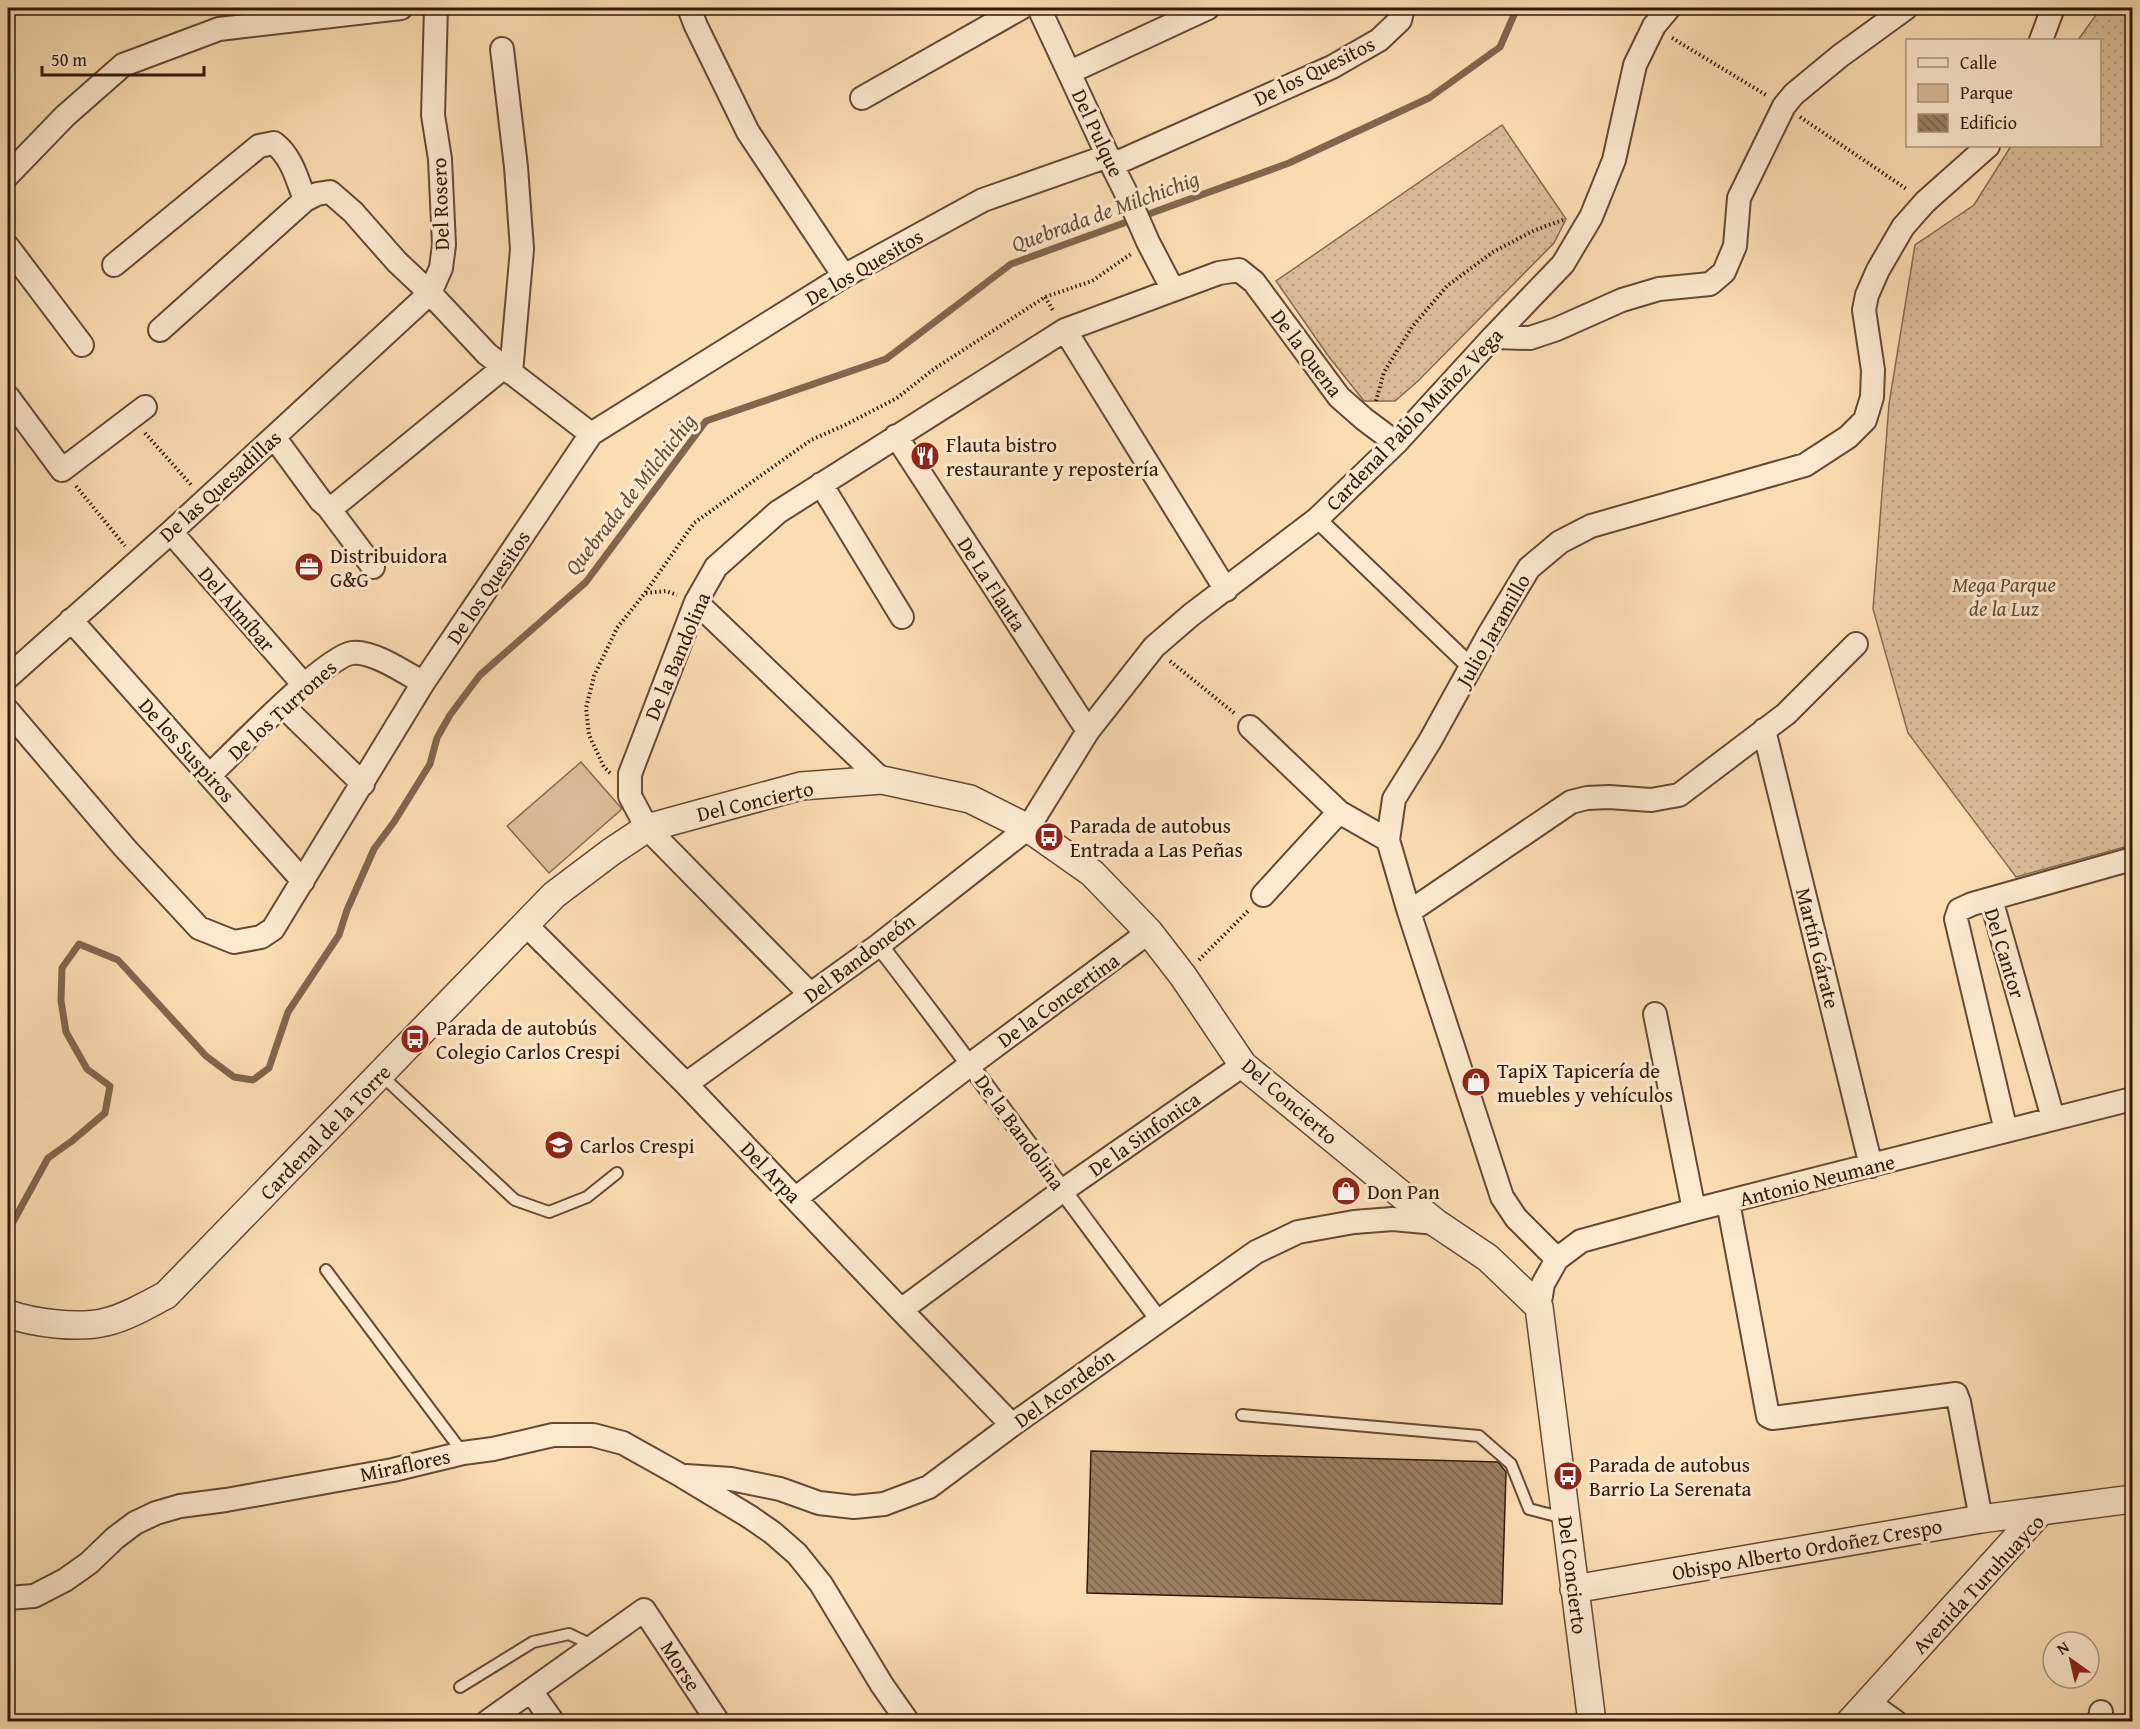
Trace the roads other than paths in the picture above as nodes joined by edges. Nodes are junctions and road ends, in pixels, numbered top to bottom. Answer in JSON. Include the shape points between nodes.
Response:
{"nodes":[{"id":1,"x":401,"y":8,"type":"edge"},
{"id":2,"x":436,"y":8,"type":"edge"},
{"id":3,"x":689,"y":8,"type":"edge"},
{"id":4,"x":1021,"y":8,"type":"edge"},
{"id":5,"x":1039,"y":8,"type":"edge"},
{"id":6,"x":1208,"y":8,"type":"edge"},
{"id":7,"x":1402,"y":8,"type":"edge"},
{"id":8,"x":1669,"y":8,"type":"edge"},
{"id":9,"x":1906,"y":8,"type":"edge"},
{"id":10,"x":2054,"y":8,"type":"edge"},
{"id":11,"x":2041,"y":39,"type":"edge"},
{"id":12,"x":502,"y":49,"type":"dead end"},
{"id":13,"x":1070,"y":72,"type":"junction"},
{"id":14,"x":862,"y":98,"type":"dead end"},
{"id":15,"x":1988,"y":147,"type":"edge"},
{"id":16,"x":1110,"y":160,"type":"junction"},
{"id":17,"x":8,"y":175,"type":"edge"},
{"id":18,"x":305,"y":200,"type":"junction"},
{"id":19,"x":8,"y":246,"type":"edge"},
{"id":20,"x":114,"y":265,"type":"dead end"},
{"id":21,"x":1219,"y":273,"type":"joint"},
{"id":22,"x":844,"y":276,"type":"junction"},
{"id":23,"x":1173,"y":291,"type":"junction"},
{"id":24,"x":430,"y":293,"type":"junction"},
{"id":25,"x":160,"y":330,"type":"dead end"},
{"id":26,"x":1065,"y":330,"type":"junction"},
{"id":27,"x":1494,"y":337,"type":"junction"},
{"id":28,"x":82,"y":345,"type":"dead end"},
{"id":29,"x":507,"y":370,"type":"junction"},
{"id":30,"x":8,"y":397,"type":"edge"},
{"id":31,"x":137,"y":412,"type":"road end"},
{"id":32,"x":591,"y":434,"type":"junction"},
{"id":33,"x":896,"y":436,"type":"junction"},
{"id":34,"x":274,"y":437,"type":"junction"},
{"id":35,"x":1396,"y":443,"type":"junction"},
{"id":36,"x":821,"y":484,"type":"junction"},
{"id":37,"x":328,"y":507,"type":"junction"},
{"id":38,"x":1317,"y":519,"type":"junction"},
{"id":39,"x":171,"y":532,"type":"junction"},
{"id":40,"x":373,"y":567,"type":"dead end"},
{"id":41,"x":1226,"y":590,"type":"junction"},
{"id":42,"x":696,"y":602,"type":"junction"},
{"id":43,"x":902,"y":617,"type":"dead end"},
{"id":44,"x":71,"y":620,"type":"junction"},
{"id":45,"x":1856,"y":644,"type":"dead end"},
{"id":46,"x":1471,"y":667,"type":"junction"},
{"id":47,"x":8,"y":676,"type":"edge"},
{"id":48,"x":423,"y":683,"type":"junction"},
{"id":49,"x":304,"y":685,"type":"junction"},
{"id":50,"x":283,"y":706,"type":"junction"},
{"id":51,"x":8,"y":711,"type":"edge"},
{"id":52,"x":1250,"y":727,"type":"road end"},
{"id":53,"x":1764,"y":730,"type":"junction"},
{"id":54,"x":1088,"y":731,"type":"junction"},
{"id":55,"x":210,"y":775,"type":"junction"},
{"id":56,"x":882,"y":780,"type":"junction"},
{"id":57,"x":363,"y":784,"type":"junction"},
{"id":58,"x":1339,"y":812,"type":"junction"},
{"id":59,"x":646,"y":828,"type":"junction"},
{"id":60,"x":1028,"y":828,"type":"junction"},
{"id":61,"x":1388,"y":840,"type":"junction"},
{"id":62,"x":2133,"y":859,"type":"edge"},
{"id":63,"x":303,"y":881,"type":"junction"},
{"id":64,"x":1263,"y":896,"type":"road end"},
{"id":65,"x":1991,"y":899,"type":"junction"},
{"id":66,"x":1409,"y":912,"type":"junction"},
{"id":67,"x":525,"y":924,"type":"junction"},
{"id":68,"x":1149,"y":932,"type":"junction"},
{"id":69,"x":879,"y":945,"type":"junction"},
{"id":70,"x":810,"y":994,"type":"junction"},
{"id":71,"x":1655,"y":1014,"type":"dead end"},
{"id":72,"x":971,"y":1064,"type":"junction"},
{"id":73,"x":1243,"y":1065,"type":"junction"},
{"id":74,"x":381,"y":1074,"type":"junction"},
{"id":75,"x":686,"y":1084,"type":"junction"},
{"id":76,"x":2133,"y":1099,"type":"edge"},
{"id":77,"x":2053,"y":1118,"type":"junction"},
{"id":78,"x":2006,"y":1131,"type":"junction"},
{"id":79,"x":1871,"y":1166,"type":"junction"},
{"id":80,"x":617,"y":1173,"type":"dead end"},
{"id":81,"x":1062,"y":1191,"type":"junction"},
{"id":82,"x":796,"y":1198,"type":"junction"},
{"id":83,"x":1728,"y":1202,"type":"junction"},
{"id":84,"x":1694,"y":1210,"type":"junction"},
{"id":85,"x":1436,"y":1223,"type":"junction"},
{"id":86,"x":1557,"y":1258,"type":"junction"},
{"id":87,"x":326,"y":1270,"type":"dead end"},
{"id":88,"x":1539,"y":1307,"type":"junction"},
{"id":89,"x":901,"y":1310,"type":"junction"},
{"id":90,"x":18,"y":1318,"type":"edge"},
{"id":91,"x":1159,"y":1320,"type":"junction"},
{"id":92,"x":1242,"y":1415,"type":"dead end"},
{"id":93,"x":1012,"y":1425,"type":"junction"},
{"id":94,"x":464,"y":1453,"type":"junction"},
{"id":95,"x":682,"y":1476,"type":"junction"},
{"id":96,"x":2133,"y":1499,"type":"edge"},
{"id":97,"x":2040,"y":1512,"type":"junction"},
{"id":98,"x":1566,"y":1518,"type":"junction"},
{"id":99,"x":1981,"y":1520,"type":"junction"},
{"id":100,"x":1574,"y":1589,"type":"junction"},
{"id":101,"x":8,"y":1598,"type":"edge"},
{"id":102,"x":594,"y":1646,"type":"junction"},
{"id":103,"x":460,"y":1688,"type":"dead end"},
{"id":104,"x":531,"y":1691,"type":"junction"},
{"id":105,"x":1859,"y":1712,"type":"edge"},
{"id":106,"x":487,"y":1722,"type":"edge"},
{"id":107,"x":553,"y":1722,"type":"edge"},
{"id":108,"x":718,"y":1722,"type":"edge"},
{"id":109,"x":908,"y":1722,"type":"edge"},
{"id":110,"x":1592,"y":1722,"type":"edge"},
{"id":111,"x":1896,"y":1722,"type":"edge"}],
"edges":[{"from":1,"to":17,"type":"street","via":[[219,29],[123,65],[65,116]]},
{"from":2,"to":24,"type":"street","name":"Del Rosero","via":[[433,115],[440,159],[444,245],[441,268]]},
{"from":3,"to":22,"type":"street","via":[[748,132]]},
{"from":4,"to":14,"type":"street"},
{"from":5,"to":13,"type":"street","name":"Del Pulque"},
{"from":6,"to":13,"type":"street"},
{"from":7,"to":16,"type":"street","name":"De los Quesitos","via":[[1400,20],[1379,40],[1332,67]]},
{"from":8,"to":27,"type":"street","name":"Cardenal Pablo Muñoz Vega","via":[[1654,26],[1635,65],[1614,160],[1591,217],[1563,264]]},
{"from":9,"to":27,"type":"street","via":[[1840,56],[1784,106],[1739,198],[1735,246],[1724,272],[1710,284],[1659,289],[1622,300],[1530,338]]},
{"from":10,"to":11,"type":"street"},
{"from":12,"to":29,"type":"street","via":[[522,249]]},
{"from":13,"to":16,"type":"street","name":"Del Pulque"},
{"from":15,"to":46,"type":"street","name":"Julio Jaramillo","via":[[1925,202],[1903,227],[1878,270],[1864,310],[1873,370],[1872,397],[1865,420],[1848,437],[1805,465],[1592,526],[1560,542],[1529,568]]},
{"from":16,"to":22,"type":"street","name":"De los Quesitos","via":[[983,200]]},
{"from":16,"to":23,"type":"street","name":"Del Pulque"},
{"from":18,"to":20,"type":"street","via":[[284,151],[274,143],[259,146]]},
{"from":18,"to":24,"type":"street","via":[[330,192]]},
{"from":18,"to":25,"type":"street"},
{"from":19,"to":28,"type":"street"},
{"from":21,"to":23,"type":"street","name":"De la Bandolina"},
{"from":21,"to":35,"type":"street","name":"De la Quena","via":[[1239,270],[1254,282],[1338,397]]},
{"from":22,"to":32,"type":"street","name":"De los Quesitos"},
{"from":23,"to":26,"type":"street","name":"De la Bandolina"},
{"from":24,"to":29,"type":"street"},
{"from":24,"to":34,"type":"street","name":"De las Quesadillas"},
{"from":26,"to":33,"type":"street","name":"De la Bandolina"},
{"from":26,"to":41,"type":"street"},
{"from":27,"to":35,"type":"street","name":"Cardenal Pablo Muñoz Vega"},
{"from":29,"to":32,"type":"street"},
{"from":29,"to":37,"type":"street","via":[[333,507]]},
{"from":30,"to":31,"type":"street","via":[[62,470]]},
{"from":32,"to":48,"type":"street","name":"De los Quesitos"},
{"from":33,"to":36,"type":"street","name":"De la Bandolina"},
{"from":33,"to":54,"type":"street","name":"De La Flauta"},
{"from":34,"to":37,"type":"street"},
{"from":34,"to":39,"type":"street","name":"De las Quesadillas"},
{"from":35,"to":38,"type":"street","name":"Cardenal Pablo Muñoz Vega"},
{"from":36,"to":42,"type":"street","name":"De la Bandolina","via":[[778,512],[716,567]]},
{"from":36,"to":43,"type":"street"},
{"from":37,"to":40,"type":"street"},
{"from":38,"to":41,"type":"street","name":"Cardenal Pablo Muñoz Vega"},
{"from":38,"to":46,"type":"street"},
{"from":39,"to":44,"type":"street","name":"De las Quesadillas"},
{"from":39,"to":49,"type":"street","name":"Del Almíbar"},
{"from":41,"to":54,"type":"street","name":"Cardenal Pablo Muñoz Vega","via":[[1154,647]]},
{"from":42,"to":56,"type":"street"},
{"from":42,"to":59,"type":"street","name":"De la Bandolina","via":[[630,774],[630,796]]},
{"from":44,"to":47,"type":"street","name":"De las Quesadillas"},
{"from":44,"to":55,"type":"street","name":"De los Suspiros"},
{"from":45,"to":53,"type":"street","via":[[1786,714]]},
{"from":46,"to":61,"type":"street","name":"Julio Jaramillo","via":[[1394,799]]},
{"from":48,"to":49,"type":"street","name":"De los Turrones","via":[[371,655],[353,652],[337,658]]},
{"from":48,"to":57,"type":"street","name":"De los Quesitos"},
{"from":49,"to":50,"type":"street","name":"De los Turrones"},
{"from":50,"to":55,"type":"street","name":"De los Turrones"},
{"from":50,"to":57,"type":"street"},
{"from":51,"to":63,"type":"street","name":"De los Quesitos","via":[[199,928],[234,942],[261,937],[273,929]]},
{"from":52,"to":58,"type":"street"},
{"from":53,"to":66,"type":"street","via":[[1679,795],[1651,800],[1609,797],[1571,802]]},
{"from":53,"to":79,"type":"street","name":"Martín Gárate"},
{"from":54,"to":60,"type":"street","name":"Cardenal Pablo Muñoz Vega"},
{"from":55,"to":63,"type":"street","name":"De los Suspiros"},
{"from":56,"to":59,"type":"street","name":"Del Concierto","via":[[801,786]]},
{"from":56,"to":60,"type":"street","name":"Del Concierto","via":[[970,799]]},
{"from":57,"to":63,"type":"street","name":"De los Quesitos"},
{"from":58,"to":61,"type":"street"},
{"from":58,"to":64,"type":"street"},
{"from":59,"to":67,"type":"street","name":"Cardenal de la Torre","via":[[562,889]]},
{"from":59,"to":70,"type":"street","name":"De la Bandolina"},
{"from":60,"to":68,"type":"street","name":"Del Concierto","via":[[1092,873]]},
{"from":60,"to":69,"type":"street","name":"Del Bandoneón"},
{"from":61,"to":66,"type":"street","name":"Julio Jaramillo"},
{"from":62,"to":65,"type":"street"},
{"from":65,"to":77,"type":"street","name":"Del Cantor"},
{"from":65,"to":78,"type":"street","name":"Del Cantor","via":[[1959,910],[1956,919]]},
{"from":66,"to":86,"type":"street","name":"Julio Jaramillo","via":[[1502,1197],[1516,1218]]},
{"from":67,"to":74,"type":"street","name":"Cardenal de la Torre"},
{"from":67,"to":75,"type":"street","name":"Del Arpa"},
{"from":68,"to":72,"type":"street","name":"De la Concertina"},
{"from":68,"to":73,"type":"street","name":"Del Concierto","via":[[1184,976]]},
{"from":69,"to":70,"type":"street","name":"Del Bandoneón"},
{"from":69,"to":72,"type":"street","name":"De la Bandolina"},
{"from":70,"to":75,"type":"street","name":"Del Bandoneón"},
{"from":71,"to":84,"type":"street"},
{"from":72,"to":81,"type":"street","name":"De la Bandolina"},
{"from":72,"to":82,"type":"street","name":"De la Concertina"},
{"from":73,"to":81,"type":"street","name":"De la Sinfonica"},
{"from":73,"to":85,"type":"street","name":"Del Concierto"},
{"from":74,"to":80,"type":"lane","via":[[515,1200],[549,1212],[587,1197]]},
{"from":74,"to":90,"type":"street","name":"Cardenal de la Torre","via":[[166,1295],[105,1323],[70,1325]]},
{"from":75,"to":82,"type":"street","name":"Del Arpa"},
{"from":76,"to":77,"type":"street","name":"Antonio Neumane"},
{"from":77,"to":78,"type":"street","name":"Antonio Neumane"},
{"from":78,"to":79,"type":"street","name":"Antonio Neumane"},
{"from":79,"to":83,"type":"street","name":"Antonio Neumane"},
{"from":81,"to":89,"type":"street","name":"De la Sinfonica"},
{"from":81,"to":91,"type":"street","name":"De la Bandolina"},
{"from":82,"to":89,"type":"street","name":"Del Arpa"},
{"from":83,"to":84,"type":"street","name":"Antonio Neumane"},
{"from":83,"to":99,"type":"street","via":[[1768,1416],[1956,1394]]},
{"from":84,"to":86,"type":"street","name":"Antonio Neumane","via":[[1581,1241]]},
{"from":85,"to":88,"type":"street","name":"Del Concierto","via":[[1488,1258]]},
{"from":85,"to":91,"type":"street","name":"Del Acordeón","via":[[1383,1220],[1298,1232],[1256,1252]]},
{"from":86,"to":88,"type":"street","name":"Antonio Neumane","via":[[1543,1284]]},
{"from":87,"to":94,"type":"lane"},
{"from":88,"to":98,"type":"street","name":"Del Concierto"},
{"from":89,"to":93,"type":"street","name":"Del Arpa"},
{"from":91,"to":93,"type":"street","name":"Del Acordeón"},
{"from":92,"to":98,"type":"lane","via":[[1479,1436],[1511,1464],[1529,1509]]},
{"from":93,"to":95,"type":"street","name":"Del Acordeón","via":[[929,1487],[884,1504],[854,1507],[819,1503],[780,1489],[731,1479]]},
{"from":94,"to":95,"type":"street","name":"Miraflores","via":[[553,1435],[593,1435],[623,1443]]},
{"from":94,"to":101,"type":"street","name":"Miraflores","via":[[393,1470],[164,1511],[135,1523],[65,1580],[34,1596]]},
{"from":95,"to":109,"type":"street","name":"Miraflores","via":[[750,1517],[797,1554],[821,1584]]},
{"from":96,"to":97,"type":"street","name":"Avenida Turuhuayco"},
{"from":97,"to":99,"type":"street","name":"Obispo Alberto Ordoñez Crespo"},
{"from":97,"to":105,"type":"street","name":"Avenida Turuhuayco"},
{"from":98,"to":100,"type":"street","name":"Del Concierto"},
{"from":99,"to":100,"type":"street","name":"Obispo Alberto Ordoñez Crespo"},
{"from":100,"to":110,"type":"street","name":"Del Concierto"},
{"from":102,"to":103,"type":"lane","via":[[569,1634],[533,1642]]},
{"from":102,"to":104,"type":"street"},
{"from":102,"to":108,"type":"street","name":"Morse","via":[[644,1610]]},
{"from":104,"to":106,"type":"street"},
{"from":104,"to":107,"type":"street"},
{"from":105,"to":111,"type":"street"}]}
